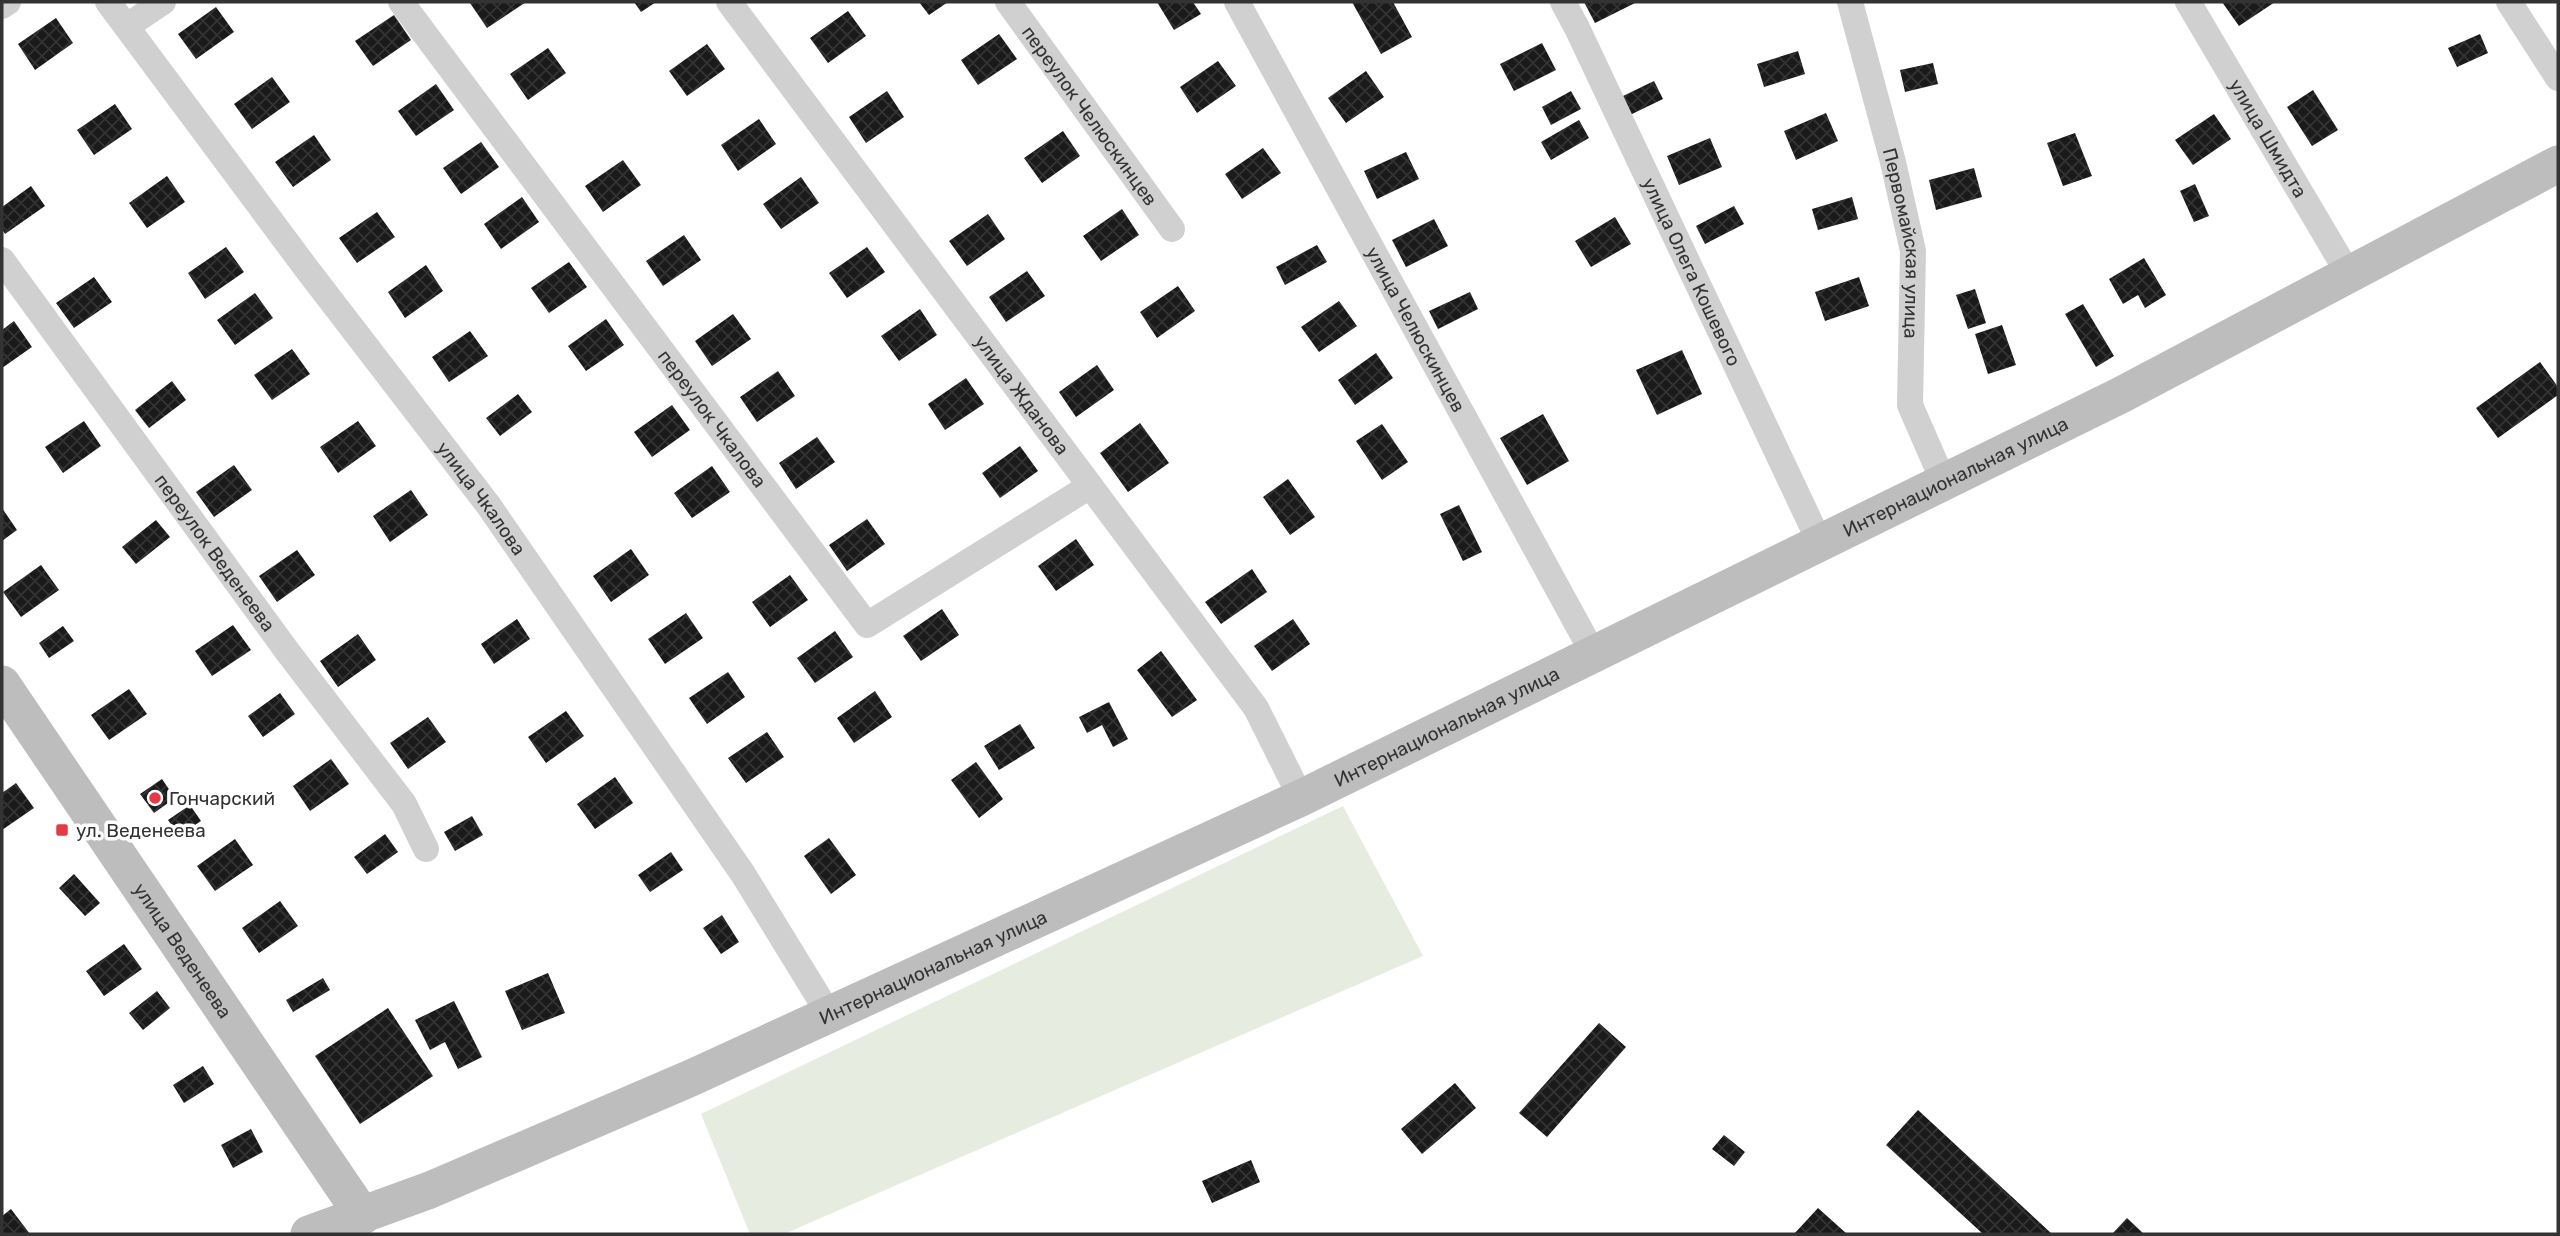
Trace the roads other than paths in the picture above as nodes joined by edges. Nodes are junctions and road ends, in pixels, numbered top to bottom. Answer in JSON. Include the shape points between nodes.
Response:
{"nodes":[{"id":1,"x":8,"y":2,"type":"edge"},
{"id":2,"x":108,"y":2,"type":"edge"},
{"id":3,"x":163,"y":2,"type":"edge"},
{"id":4,"x":401,"y":2,"type":"edge"},
{"id":5,"x":729,"y":2,"type":"edge"},
{"id":6,"x":1008,"y":2,"type":"edge"},
{"id":7,"x":1237,"y":2,"type":"edge"},
{"id":8,"x":1563,"y":2,"type":"edge"},
{"id":9,"x":1850,"y":2,"type":"edge"},
{"id":10,"x":2188,"y":2,"type":"edge"},
{"id":11,"x":2509,"y":2,"type":"edge"},
{"id":12,"x":2,"y":6,"type":"edge"},
{"id":13,"x":127,"y":26,"type":"junction"},
{"id":14,"x":2558,"y":78,"type":"edge"},
{"id":15,"x":2558,"y":164,"type":"edge"},
{"id":16,"x":1172,"y":229,"type":"dead end"},
{"id":17,"x":2,"y":260,"type":"edge"},
{"id":18,"x":2348,"y":273,"type":"junction"},
{"id":19,"x":1944,"y":482,"type":"junction"},
{"id":20,"x":1090,"y":486,"type":"junction"},
{"id":21,"x":1820,"y":543,"type":"junction"},
{"id":22,"x":1594,"y":655,"type":"junction"},
{"id":23,"x":2,"y":684,"type":"edge"},
{"id":24,"x":1301,"y":798,"type":"junction"},
{"id":25,"x":426,"y":849,"type":"dead end"},
{"id":26,"x":829,"y":1014,"type":"junction"},
{"id":27,"x":363,"y":1216,"type":"junction"},
{"id":28,"x":309,"y":1234,"type":"edge"}],
"edges":[{"from":1,"to":12,"type":"street"},
{"from":2,"to":13,"type":"street","name":"улица Чкалова"},
{"from":3,"to":13,"type":"street"},
{"from":4,"to":20,"type":"street","name":"переулок Чкалова","via":[[867,625]]},
{"from":5,"to":20,"type":"street","name":"улица Жданова"},
{"from":6,"to":16,"type":"street","name":"переулок Челюскинцев"},
{"from":7,"to":22,"type":"street","name":"улица Челюскинцев"},
{"from":8,"to":21,"type":"street","name":"улица Олега Кошевого"},
{"from":9,"to":19,"type":"street","name":"Первомайская улица","via":[[1913,251],[1910,405]]},
{"from":10,"to":18,"type":"street","name":"улица Шмидта"},
{"from":11,"to":14,"type":"street"},
{"from":13,"to":26,"type":"street","name":"улица Чкалова","via":[[489,506],[744,874]]},
{"from":15,"to":18,"type":"street","name":"Интернациональная улица"},
{"from":17,"to":25,"type":"street","name":"переулок Веденеева","via":[[404,804]]},
{"from":18,"to":19,"type":"street","name":"Интернациональная улица","via":[[2121,395]]},
{"from":19,"to":21,"type":"street","name":"Интернациональная улица"},
{"from":20,"to":24,"type":"street","name":"улица Жданова","via":[[1256,708]]},
{"from":21,"to":22,"type":"street","name":"Интернациональная улица"},
{"from":22,"to":24,"type":"street","name":"Интернациональная улица"},
{"from":23,"to":27,"type":"street","name":"улица Веденеева"},
{"from":24,"to":26,"type":"street","name":"Интернациональная улица"},
{"from":26,"to":27,"type":"street","name":"Интернациональная улица","via":[[691,1078]]},
{"from":27,"to":28,"type":"street","name":"Интернациональная улица"}]}
